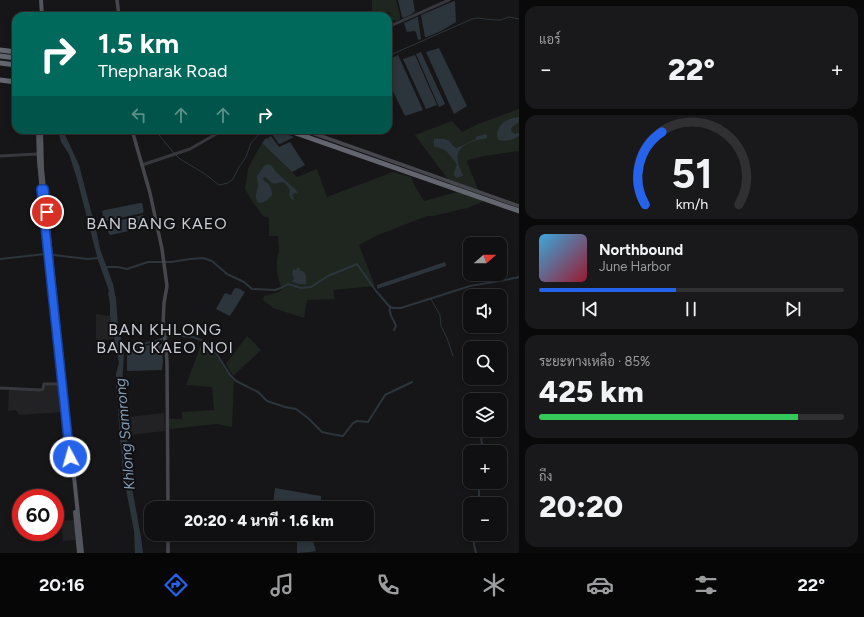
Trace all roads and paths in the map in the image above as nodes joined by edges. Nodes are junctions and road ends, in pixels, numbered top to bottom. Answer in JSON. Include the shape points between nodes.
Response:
{"nodes":[{"id":1,"x":40,"y":0,"type":"edge"},
{"id":2,"x":117,"y":0,"type":"edge"},
{"id":3,"x":450,"y":0,"type":"edge"},
{"id":4,"x":41,"y":12,"type":"edge"},
{"id":5,"x":118,"y":12,"type":"edge"},
{"id":6,"x":392,"y":25,"type":"edge"},
{"id":7,"x":0,"y":48,"type":"edge"},
{"id":8,"x":12,"y":49,"type":"edge"},
{"id":9,"x":12,"y":51,"type":"edge"},
{"id":10,"x":0,"y":55,"type":"edge"},
{"id":11,"x":12,"y":56,"type":"edge"},
{"id":12,"x":0,"y":61,"type":"edge"},
{"id":13,"x":12,"y":62,"type":"edge"},
{"id":14,"x":0,"y":80,"type":"edge"},
{"id":15,"x":12,"y":80,"type":"edge"},
{"id":16,"x":39,"y":134,"type":"edge"},
{"id":17,"x":39,"y":134,"type":"edge"},
{"id":18,"x":133,"y":134,"type":"edge"},
{"id":19,"x":216,"y":134,"type":"edge"},
{"id":20,"x":299,"y":134,"type":"edge"},
{"id":21,"x":308,"y":134,"type":"edge"},
{"id":22,"x":315,"y":134,"type":"edge"},
{"id":23,"x":38,"y":154,"type":"junction"},
{"id":24,"x":0,"y":156,"type":"edge"},
{"id":25,"x":142,"y":165,"type":"junction"},
{"id":26,"x":43,"y":189,"type":"junction"},
{"id":27,"x":498,"y":198,"type":"junction"},
{"id":28,"x":519,"y":209,"type":"edge"},
{"id":29,"x":50,"y":255,"type":"junction"},
{"id":30,"x":62,"y":384,"type":"junction"},
{"id":31,"x":0,"y":388,"type":"edge"},
{"id":32,"x":67,"y":419,"type":"junction"},
{"id":33,"x":168,"y":501,"type":"edge"},
{"id":34,"x":168,"y":541,"type":"edge"},
{"id":35,"x":80,"y":553,"type":"edge"},
{"id":36,"x":168,"y":553,"type":"edge"}],
"edges":[{"from":1,"to":4,"type":"main road"},
{"from":2,"to":5,"type":"main road"},
{"from":3,"to":6,"type":"street"},
{"from":7,"to":8,"type":"highway"},
{"from":7,"to":9,"type":"highway"},
{"from":10,"to":11,"type":"highway"},
{"from":12,"to":13,"type":"highway"},
{"from":14,"to":15,"type":"highway"},
{"from":16,"to":23,"type":"main road"},
{"from":17,"to":26,"type":"main road"},
{"from":18,"to":25,"type":"main road"},
{"from":19,"to":25,"type":"street","via":[[195,147]]},
{"from":20,"to":28,"type":"highway","bridge":true},
{"from":21,"to":28,"type":"highway","bridge":true},
{"from":22,"to":27,"type":"main road"},
{"from":23,"to":24,"type":"street"},
{"from":23,"to":26,"type":"main road"},
{"from":25,"to":33,"type":"main road","via":[[153,203],[167,286],[163,328],[167,362]]},
{"from":26,"to":29,"type":"main road"},
{"from":27,"to":28,"type":"main road"},
{"from":27,"to":28,"type":"main road","via":[[496,205]]},
{"from":29,"to":30,"type":"main road"},
{"from":29,"to":32,"type":"main road"},
{"from":30,"to":31,"type":"street","via":[[44,384],[41,390]]},
{"from":30,"to":32,"type":"main road"},
{"from":32,"to":35,"type":"main road"},
{"from":34,"to":36,"type":"main road"}]}
